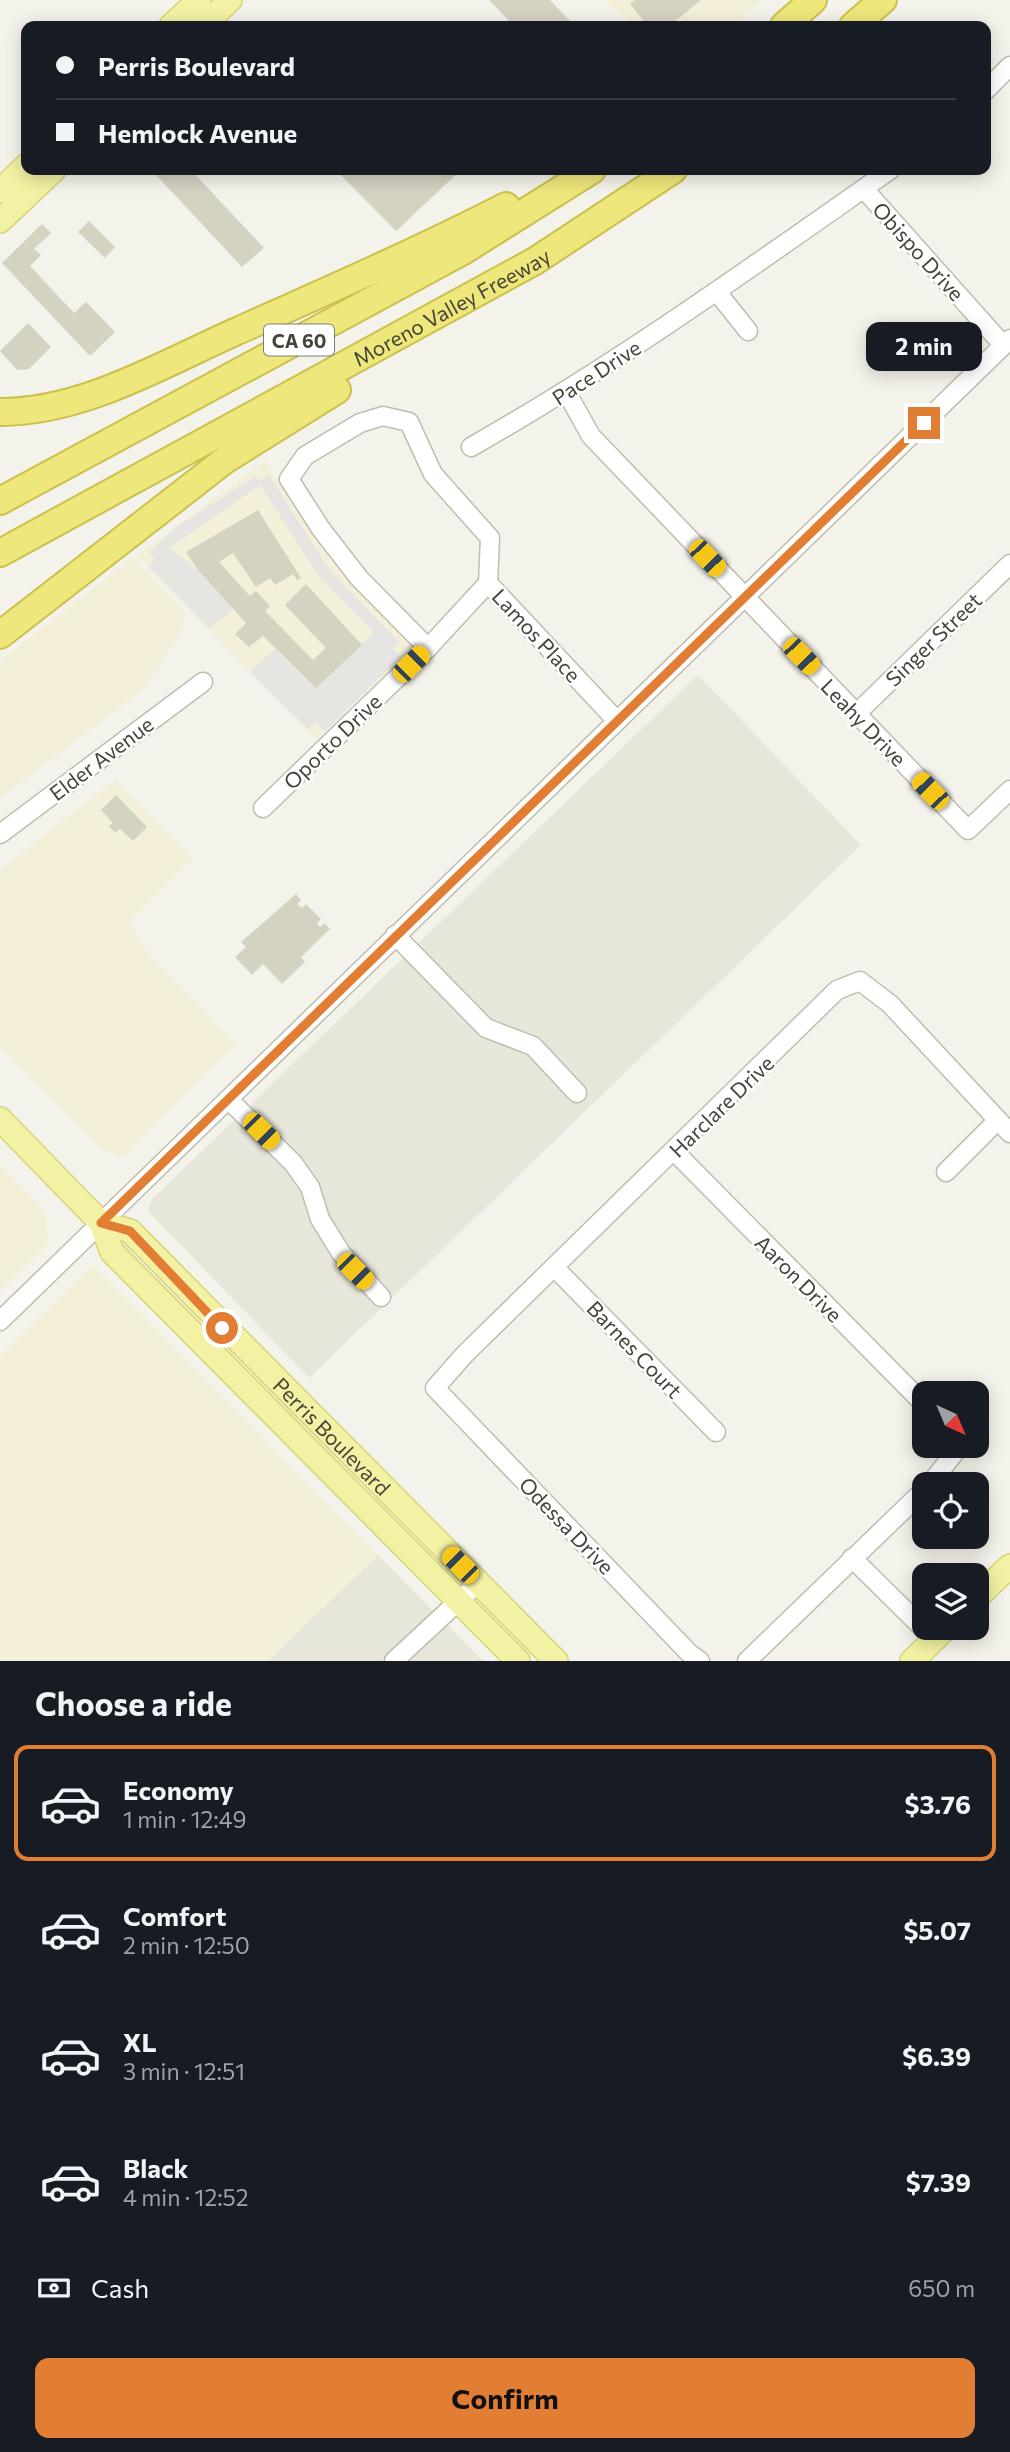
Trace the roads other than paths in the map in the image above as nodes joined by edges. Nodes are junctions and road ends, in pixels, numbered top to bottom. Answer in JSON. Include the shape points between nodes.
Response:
{"nodes":[{"id":1,"x":199,"y":0,"type":"edge"},
{"id":2,"x":230,"y":0,"type":"edge"},
{"id":3,"x":813,"y":0,"type":"edge"},
{"id":4,"x":883,"y":0,"type":"edge"},
{"id":5,"x":177,"y":21,"type":"edge"},
{"id":6,"x":207,"y":21,"type":"edge"},
{"id":7,"x":790,"y":21,"type":"edge"},
{"id":8,"x":859,"y":21,"type":"edge"},
{"id":9,"x":1010,"y":66,"type":"edge"},
{"id":10,"x":991,"y":85,"type":"edge"},
{"id":11,"x":21,"y":171,"type":"edge"},
{"id":12,"x":49,"y":175,"type":"edge"},
{"id":13,"x":564,"y":175,"type":"edge"},
{"id":14,"x":584,"y":175,"type":"edge"},
{"id":15,"x":666,"y":175,"type":"edge"},
{"id":16,"x":883,"y":175,"type":"edge"},
{"id":17,"x":863,"y":189,"type":"junction"},
{"id":18,"x":0,"y":191,"type":"edge"},
{"id":19,"x":0,"y":221,"type":"edge"},
{"id":20,"x":535,"y":261,"type":"junction"},
{"id":21,"x":718,"y":292,"type":"junction"},
{"id":22,"x":748,"y":331,"type":"dead end"},
{"id":23,"x":1007,"y":342,"type":"edge"},
{"id":24,"x":567,"y":393,"type":"junction"},
{"id":25,"x":0,"y":412,"type":"edge"},
{"id":26,"x":471,"y":447,"type":"dead end"},
{"id":27,"x":0,"y":501,"type":"edge"},
{"id":28,"x":0,"y":553,"type":"edge"},
{"id":29,"x":1010,"y":564,"type":"edge"},
{"id":30,"x":488,"y":583,"type":"junction"},
{"id":31,"x":746,"y":598,"type":"junction"},
{"id":32,"x":0,"y":635,"type":"edge"},
{"id":33,"x":428,"y":648,"type":"junction"},
{"id":34,"x":203,"y":682,"type":"dead end"},
{"id":35,"x":856,"y":714,"type":"junction"},
{"id":36,"x":617,"y":721,"type":"junction"},
{"id":37,"x":1010,"y":790,"type":"edge"},
{"id":38,"x":263,"y":808,"type":"dead end"},
{"id":39,"x":0,"y":834,"type":"edge"},
{"id":40,"x":395,"y":935,"type":"junction"},
{"id":41,"x":577,"y":1093,"type":"dead end"},
{"id":42,"x":229,"y":1100,"type":"junction"},
{"id":43,"x":0,"y":1119,"type":"edge"},
{"id":44,"x":1004,"y":1127,"type":"edge"},
{"id":45,"x":675,"y":1152,"type":"junction"},
{"id":46,"x":946,"y":1172,"type":"dead end"},
{"id":47,"x":101,"y":1223,"type":"junction"},
{"id":48,"x":554,"y":1267,"type":"junction"},
{"id":49,"x":381,"y":1297,"type":"dead end"},
{"id":50,"x":0,"y":1321,"type":"edge"},
{"id":51,"x":435,"y":1388,"type":"joint"},
{"id":52,"x":912,"y":1392,"type":"edge"},
{"id":53,"x":716,"y":1432,"type":"dead end"},
{"id":54,"x":951,"y":1458,"type":"edge"},
{"id":55,"x":939,"y":1472,"type":"edge"},
{"id":56,"x":912,"y":1501,"type":"edge"},
{"id":57,"x":852,"y":1558,"type":"junction"},
{"id":58,"x":1010,"y":1566,"type":"edge"},
{"id":59,"x":478,"y":1583,"type":"junction"},
{"id":60,"x":989,"y":1586,"type":"edge"},
{"id":61,"x":460,"y":1603,"type":"junction"},
{"id":62,"x":912,"y":1609,"type":"edge"},
{"id":63,"x":933,"y":1640,"type":"edge"},
{"id":64,"x":394,"y":1661,"type":"edge"},
{"id":65,"x":518,"y":1661,"type":"edge"},
{"id":66,"x":556,"y":1661,"type":"edge"},
{"id":67,"x":701,"y":1661,"type":"edge"},
{"id":68,"x":747,"y":1661,"type":"edge"},
{"id":69,"x":912,"y":1661,"type":"edge"}],
"edges":[{"from":1,"to":5,"type":"main road"},
{"from":2,"to":6,"type":"main road"},
{"from":3,"to":7,"type":"highway"},
{"from":4,"to":8,"type":"highway"},
{"from":9,"to":10,"type":"street"},
{"from":11,"to":18,"type":"main road"},
{"from":12,"to":19,"type":"main road"},
{"from":13,"to":25,"type":"highway","via":[[435,243],[97,393],[27,412]]},
{"from":14,"to":27,"type":"highway","name":"Moreno Valley Freeway","number":"CA 60","via":[[463,251]]},
{"from":15,"to":20,"type":"highway","name":"Moreno Valley Freeway","number":"CA 60"},
{"from":16,"to":17,"type":"street","name":"Pace Drive"},
{"from":17,"to":21,"type":"street","name":"Pace Drive"},
{"from":17,"to":23,"type":"street","name":"Obispo Drive"},
{"from":20,"to":28,"type":"highway","name":"Moreno Valley Freeway","number":"CA 60"},
{"from":20,"to":32,"type":"highway","via":[[225,460]]},
{"from":21,"to":22,"type":"street"},
{"from":21,"to":24,"type":"street","name":"Pace Drive"},
{"from":23,"to":31,"type":"street"},
{"from":24,"to":26,"type":"street","name":"Pace Drive"},
{"from":24,"to":31,"type":"street","name":"Leahy Drive","via":[[591,436]]},
{"from":29,"to":35,"type":"street","name":"Singer Street"},
{"from":30,"to":33,"type":"street","name":"Oporto Drive"},
{"from":30,"to":33,"type":"street","name":"Lamos Place","via":[[490,538],[433,474],[409,422],[383,416],[360,423],[305,456],[289,479],[321,529],[359,579]]},
{"from":30,"to":36,"type":"street","name":"Lamos Place"},
{"from":31,"to":35,"type":"street","name":"Leahy Drive"},
{"from":31,"to":36,"type":"street"},
{"from":33,"to":38,"type":"street","name":"Oporto Drive"},
{"from":34,"to":39,"type":"street","name":"Elder Avenue"},
{"from":35,"to":37,"type":"street","name":"Leahy Drive","via":[[968,830]]},
{"from":36,"to":40,"type":"street"},
{"from":40,"to":41,"type":"street","via":[[486,1028],[533,1046]]},
{"from":40,"to":42,"type":"street"},
{"from":42,"to":47,"type":"street"},
{"from":42,"to":49,"type":"street","via":[[293,1163],[310,1187],[320,1219],[341,1253]]},
{"from":43,"to":47,"type":"main road","name":"Perris Boulevard"},
{"from":44,"to":45,"type":"street","name":"Harclare Drive","via":[[890,1004],[860,981],[837,990]]},
{"from":44,"to":46,"type":"street"},
{"from":45,"to":48,"type":"street","name":"Harclare Drive"},
{"from":45,"to":52,"type":"street","name":"Aaron Drive"},
{"from":47,"to":50,"type":"street"},
{"from":47,"to":59,"type":"main road","name":"Perris Boulevard","via":[[130,1231]]},
{"from":47,"to":61,"type":"main road","name":"Perris Boulevard","via":[[112,1252]]},
{"from":48,"to":51,"type":"street","name":"Harclare Drive"},
{"from":48,"to":53,"type":"street","name":"Barnes Court"},
{"from":51,"to":67,"type":"street","name":"Odessa Drive"},
{"from":54,"to":55,"type":"street"},
{"from":56,"to":57,"type":"street"},
{"from":57,"to":62,"type":"street"},
{"from":57,"to":68,"type":"street"},
{"from":58,"to":60,"type":"main road"},
{"from":59,"to":61,"type":"street"},
{"from":59,"to":66,"type":"main road","name":"Perris Boulevard"},
{"from":61,"to":64,"type":"street"},
{"from":61,"to":65,"type":"main road","name":"Perris Boulevard"},
{"from":63,"to":69,"type":"main road"}]}
